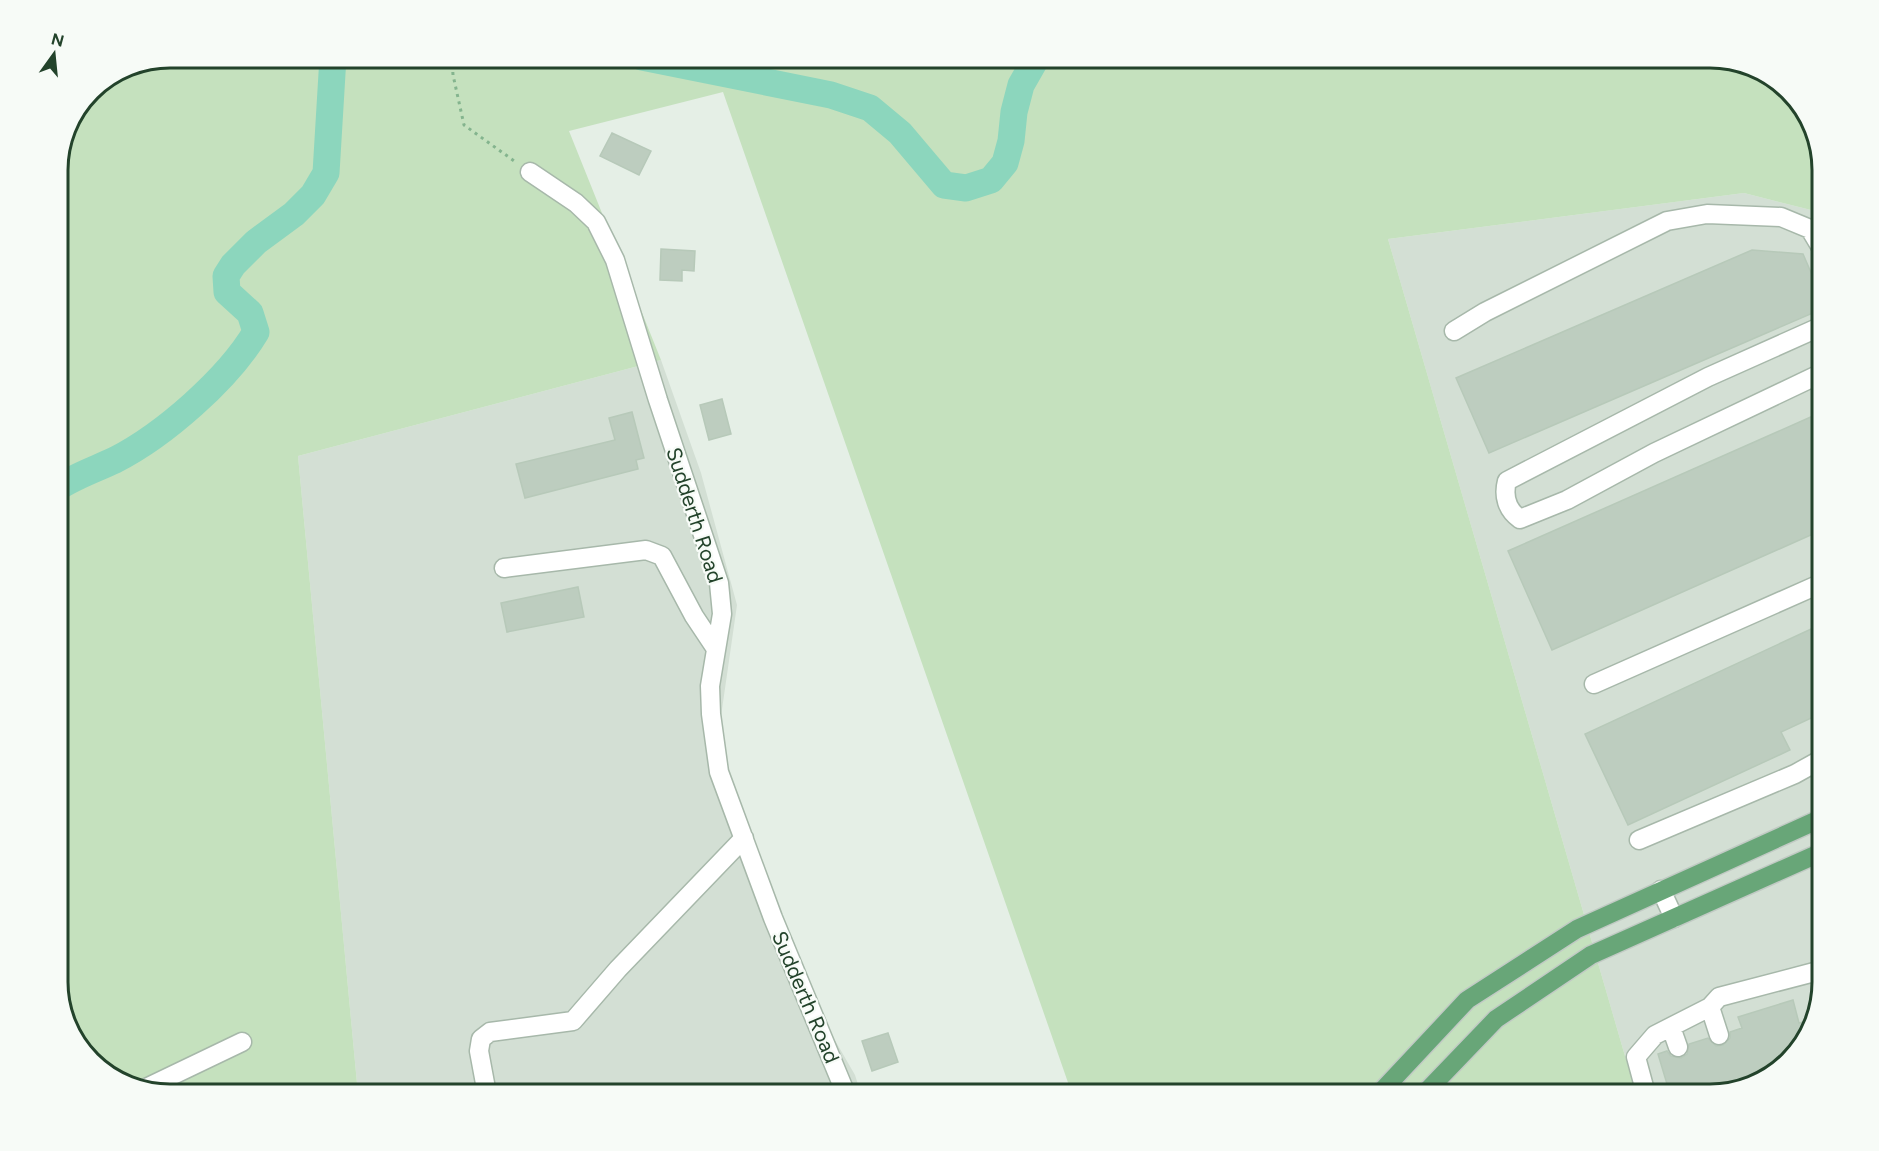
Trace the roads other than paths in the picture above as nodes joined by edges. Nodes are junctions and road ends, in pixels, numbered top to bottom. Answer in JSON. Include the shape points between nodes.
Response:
{"nodes":[{"id":1,"x":530,"y":172,"type":"road end"},
{"id":2,"x":1811,"y":231,"type":"edge"},
{"id":3,"x":1454,"y":331,"type":"dead end"},
{"id":4,"x":1811,"y":331,"type":"edge"},
{"id":5,"x":1811,"y":379,"type":"edge"},
{"id":6,"x":504,"y":568,"type":"dead end"},
{"id":7,"x":1812,"y":588,"type":"edge"},
{"id":8,"x":716,"y":649,"type":"junction"},
{"id":9,"x":1594,"y":684,"type":"dead end"},
{"id":10,"x":1812,"y":765,"type":"edge"},
{"id":11,"x":1812,"y":823,"type":"edge"},
{"id":12,"x":744,"y":838,"type":"junction"},
{"id":13,"x":1639,"y":840,"type":"dead end"},
{"id":14,"x":1812,"y":857,"type":"edge"},
{"id":15,"x":1661,"y":890,"type":"junction"},
{"id":16,"x":1674,"y":918,"type":"junction"},
{"id":17,"x":1812,"y":973,"type":"edge"},
{"id":18,"x":1710,"y":1007,"type":"junction"},
{"id":19,"x":1671,"y":1027,"type":"junction"},
{"id":20,"x":1719,"y":1035,"type":"dead end"},
{"id":21,"x":242,"y":1042,"type":"dead end"},
{"id":22,"x":1678,"y":1047,"type":"dead end"},
{"id":23,"x":156,"y":1083,"type":"edge"},
{"id":24,"x":485,"y":1084,"type":"edge"},
{"id":25,"x":842,"y":1084,"type":"edge"},
{"id":26,"x":1388,"y":1084,"type":"edge"},
{"id":27,"x":1434,"y":1084,"type":"edge"},
{"id":28,"x":1643,"y":1084,"type":"edge"}],
"edges":[{"from":1,"to":8,"type":"street","name":"Sudderth Road","via":[[576,203],[596,222],[615,260],[719,582],[722,614]]},
{"from":2,"to":3,"type":"street","via":[[1781,217],[1707,214],[1667,221]]},
{"from":4,"to":5,"type":"street","via":[[1708,377],[1507,481],[1504,493],[1512,514],[1520,519],[1567,500],[1654,453]]},
{"from":6,"to":8,"type":"street","via":[[646,550],[662,556]]},
{"from":7,"to":9,"type":"street"},
{"from":8,"to":12,"type":"street","name":"Sudderth Road","via":[[710,686],[712,726],[719,772]]},
{"from":10,"to":13,"type":"street"},
{"from":11,"to":15,"type":"main road"},
{"from":12,"to":24,"type":"street","via":[[573,1021],[490,1032],[481,1039],[479,1051]]},
{"from":12,"to":25,"type":"street","name":"Sudderth Road"},
{"from":14,"to":16,"type":"main road"},
{"from":15,"to":16,"type":"street"},
{"from":15,"to":26,"type":"main road","via":[[1577,929],[1467,1000]]},
{"from":16,"to":27,"type":"main road","via":[[1592,955],[1496,1019]]},
{"from":17,"to":18,"type":"street","via":[[1719,997]]},
{"from":18,"to":19,"type":"street"},
{"from":18,"to":20,"type":"street"},
{"from":19,"to":22,"type":"street"},
{"from":19,"to":28,"type":"street","via":[[1655,1035],[1636,1057]]},
{"from":21,"to":23,"type":"street"}]}
